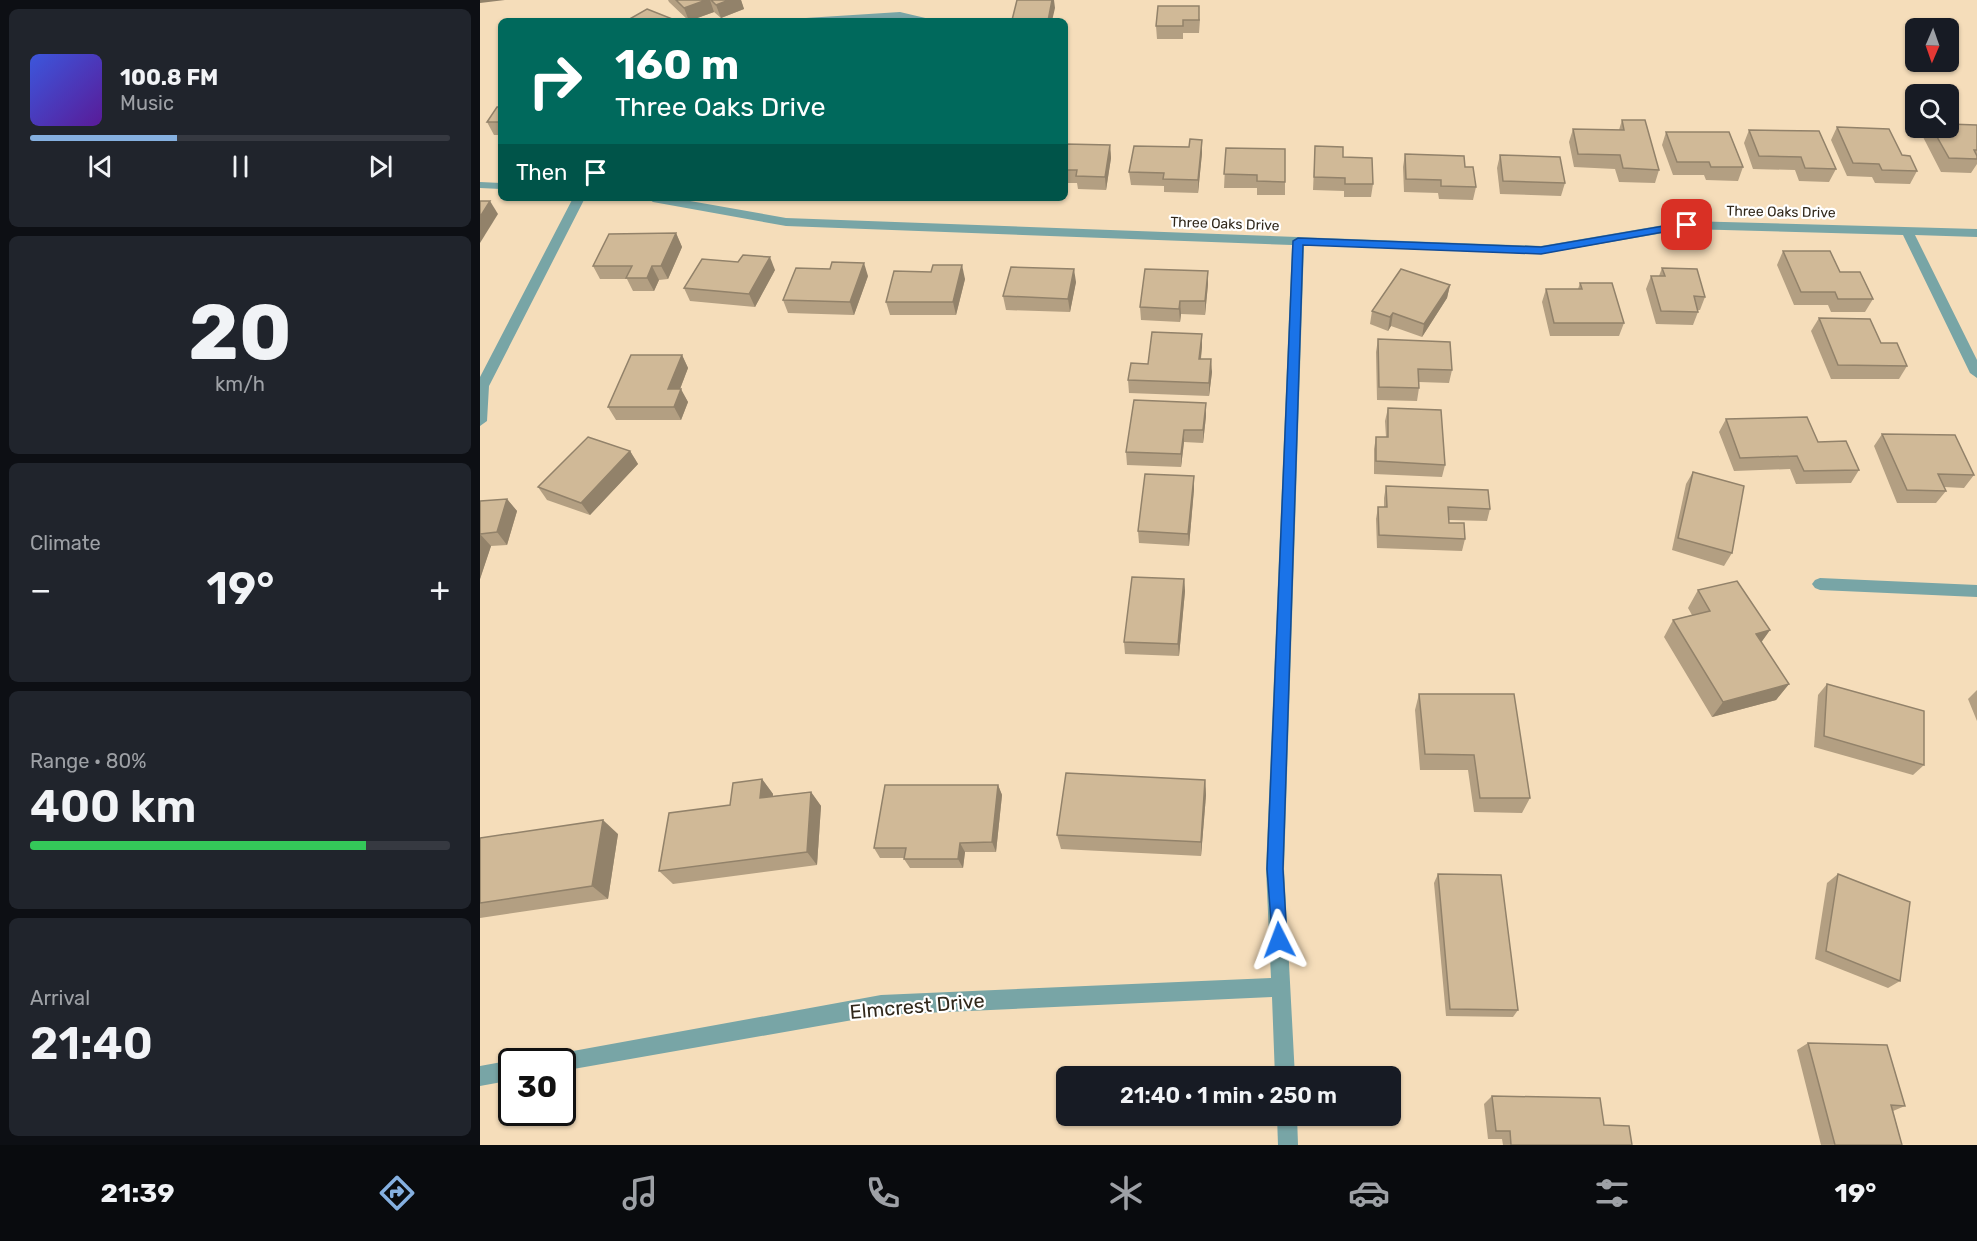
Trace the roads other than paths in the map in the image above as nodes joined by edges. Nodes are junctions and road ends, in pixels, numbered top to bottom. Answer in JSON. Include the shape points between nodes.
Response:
{"nodes":[{"id":1,"x":853,"y":18,"type":"edge"},
{"id":2,"x":916,"y":18,"type":"edge"},
{"id":3,"x":480,"y":186,"type":"edge"},
{"id":4,"x":498,"y":186,"type":"edge"},
{"id":5,"x":577,"y":201,"type":"edge"},
{"id":6,"x":669,"y":201,"type":"edge"},
{"id":7,"x":1906,"y":230,"type":"junction"},
{"id":8,"x":1977,"y":233,"type":"edge"},
{"id":9,"x":1298,"y":241,"type":"junction"},
{"id":10,"x":1977,"y":373,"type":"edge"},
{"id":11,"x":480,"y":421,"type":"edge"},
{"id":12,"x":1820,"y":584,"type":"dead end"},
{"id":13,"x":1977,"y":591,"type":"edge"},
{"id":14,"x":1281,"y":987,"type":"junction"},
{"id":15,"x":576,"y":1059,"type":"edge"},
{"id":16,"x":1285,"y":1066,"type":"edge"},
{"id":17,"x":498,"y":1073,"type":"edge"},
{"id":18,"x":480,"y":1076,"type":"edge"},
{"id":19,"x":1287,"y":1126,"type":"edge"},
{"id":20,"x":1288,"y":1145,"type":"edge"}],
"edges":[{"from":1,"to":2,"type":"street"},
{"from":3,"to":4,"type":"street"},
{"from":5,"to":11,"type":"street","via":[[482,386]]},
{"from":6,"to":9,"type":"street","name":"Three Oaks Drive","via":[[786,222]]},
{"from":7,"to":8,"type":"street","name":"Three Oaks Drive"},
{"from":7,"to":9,"type":"street","name":"Three Oaks Drive","via":[[1687,225],[1541,250]]},
{"from":7,"to":10,"type":"street"},
{"from":9,"to":14,"type":"street","via":[[1275,869]]},
{"from":12,"to":13,"type":"street"},
{"from":14,"to":15,"type":"street","name":"Elmcrest Drive","via":[[881,1005]]},
{"from":14,"to":16,"type":"street"},
{"from":17,"to":18,"type":"street"},
{"from":19,"to":20,"type":"street"}]}
